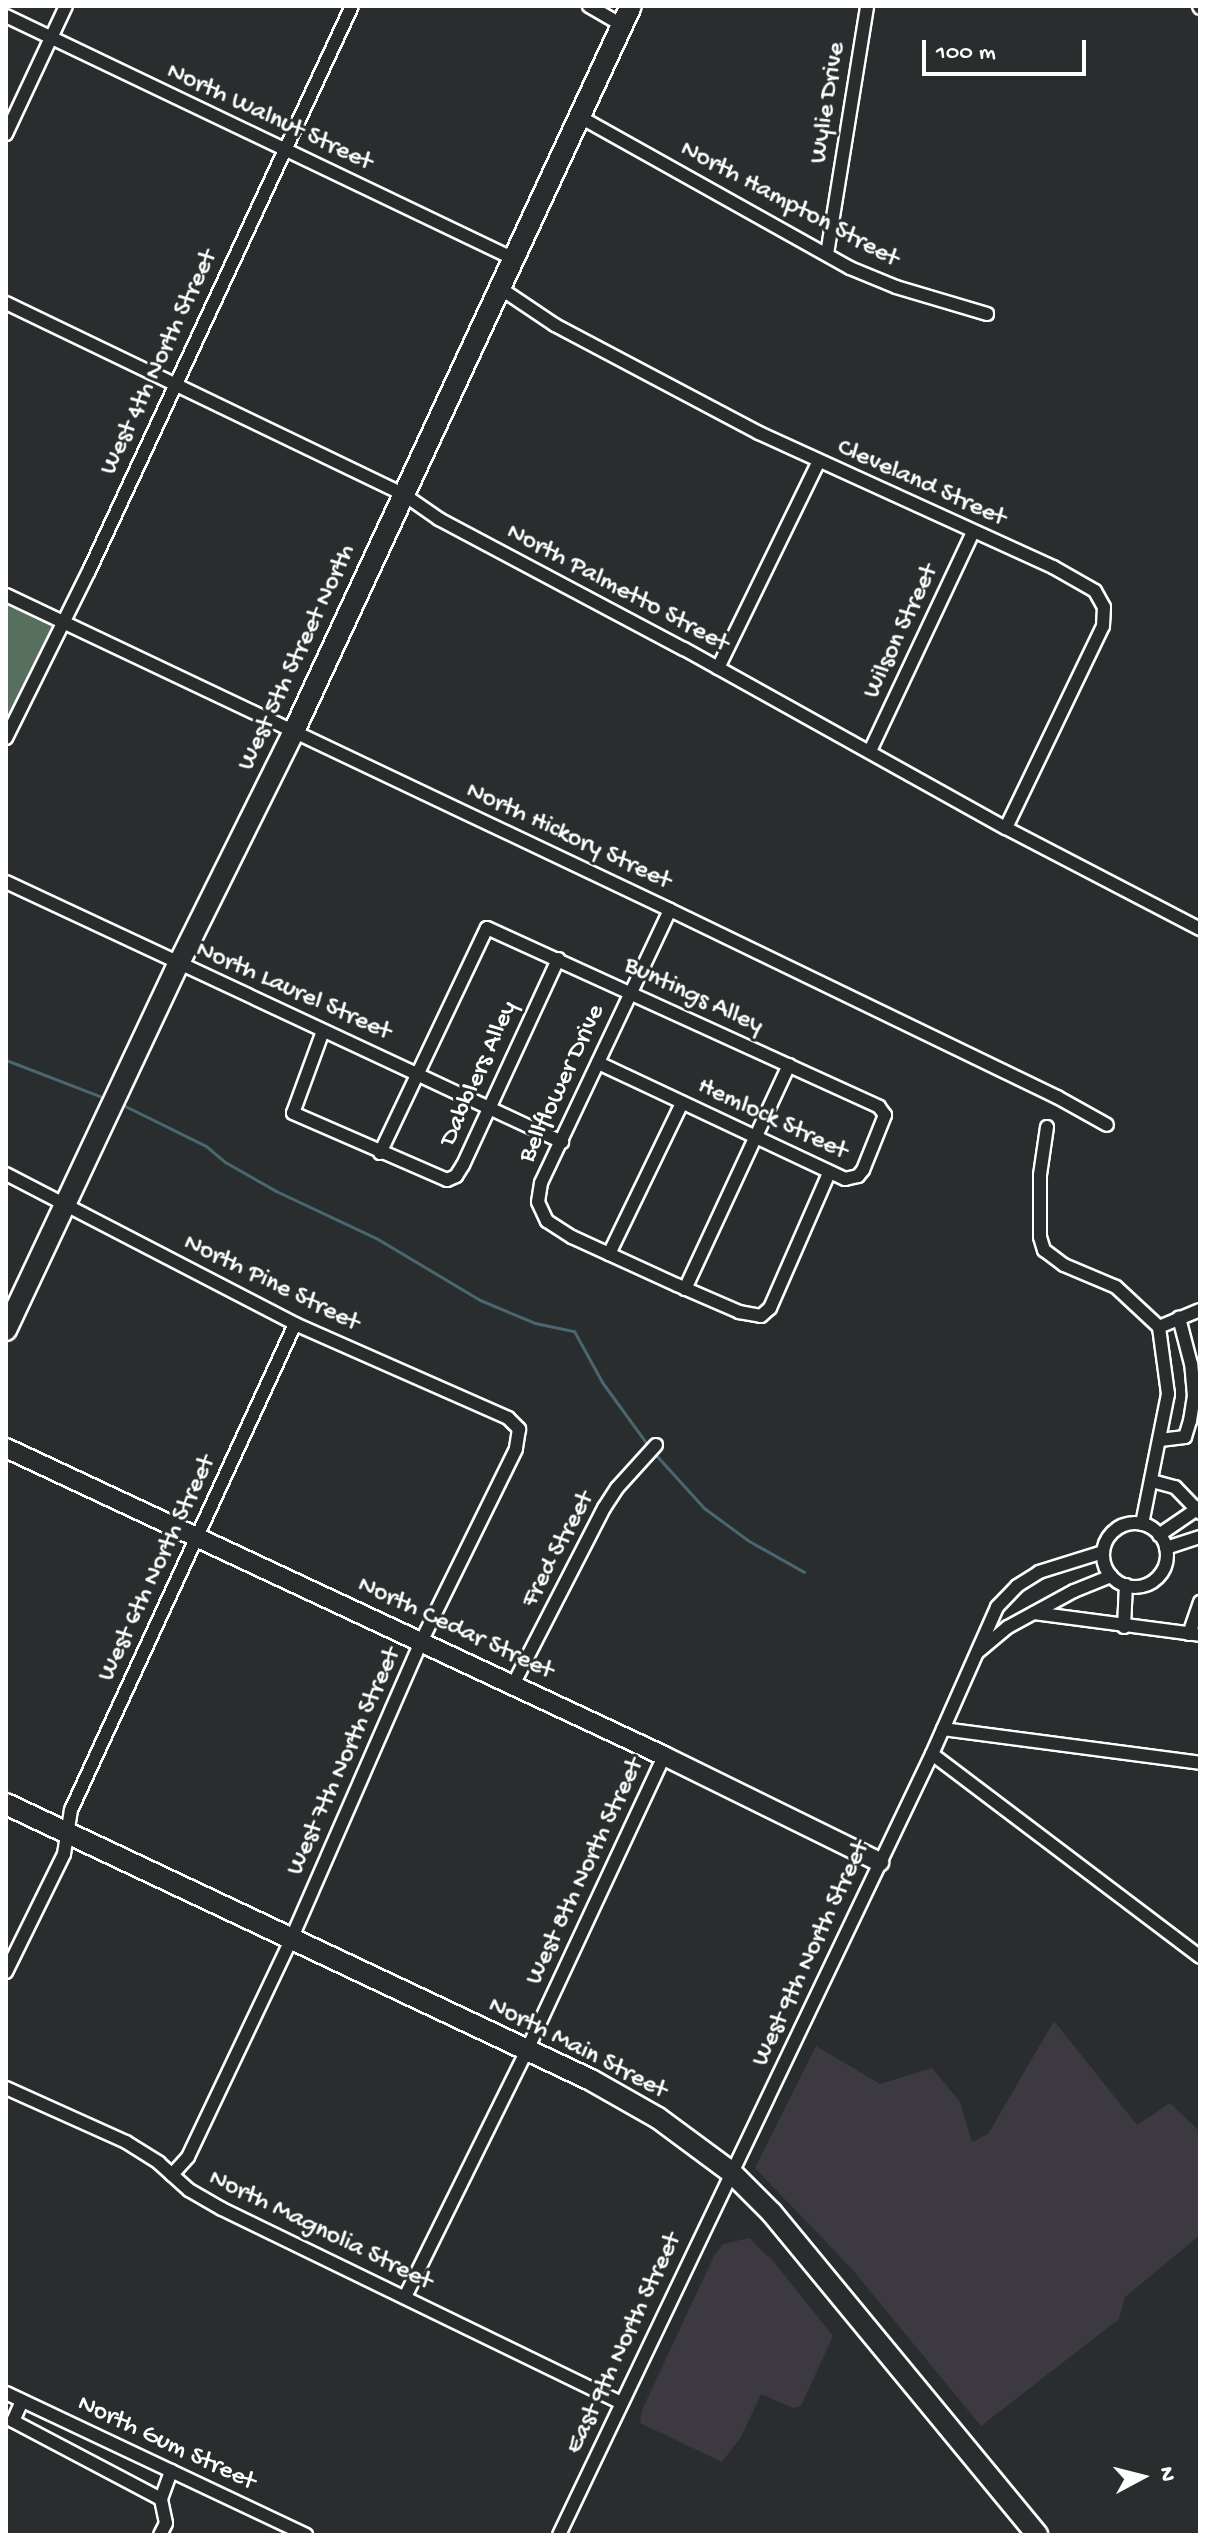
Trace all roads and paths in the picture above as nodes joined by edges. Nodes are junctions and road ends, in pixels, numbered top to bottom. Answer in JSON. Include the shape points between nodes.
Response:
{"nodes":[{"id":1,"x":66,"y":6,"type":"edge"},
{"id":2,"x":352,"y":6,"type":"edge"},
{"id":3,"x":589,"y":6,"type":"edge"},
{"id":4,"x":631,"y":6,"type":"edge"},
{"id":5,"x":867,"y":6,"type":"edge"},
{"id":6,"x":6,"y":16,"type":"edge"},
{"id":7,"x":623,"y":26,"type":"junction"},
{"id":8,"x":51,"y":38,"type":"junction"},
{"id":9,"x":580,"y":117,"type":"junction"},
{"id":10,"x":6,"y":134,"type":"edge"},
{"id":11,"x":287,"y":149,"type":"junction"},
{"id":12,"x":827,"y":254,"type":"junction"},
{"id":13,"x":514,"y":259,"type":"junction"},
{"id":14,"x":500,"y":288,"type":"junction"},
{"id":15,"x":6,"y":303,"type":"edge"},
{"id":16,"x":987,"y":314,"type":"dead end"},
{"id":17,"x":176,"y":384,"type":"junction"},
{"id":18,"x":819,"y":461,"type":"junction"},
{"id":19,"x":403,"y":494,"type":"junction"},
{"id":20,"x":973,"y":532,"type":"junction"},
{"id":21,"x":6,"y":595,"type":"edge"},
{"id":22,"x":62,"y":621,"type":"junction"},
{"id":23,"x":718,"y":668,"type":"junction"},
{"id":24,"x":294,"y":731,"type":"junction"},
{"id":25,"x":6,"y":738,"type":"edge"},
{"id":26,"x":870,"y":751,"type":"junction"},
{"id":27,"x":1006,"y":828,"type":"junction"},
{"id":28,"x":6,"y":882,"type":"edge"},
{"id":29,"x":670,"y":910,"type":"junction"},
{"id":30,"x":1200,"y":929,"type":"edge"},
{"id":31,"x":558,"y":959,"type":"junction"},
{"id":32,"x":178,"y":965,"type":"junction"},
{"id":33,"x":630,"y":992,"type":"junction"},
{"id":34,"x":323,"y":1031,"type":"junction"},
{"id":35,"x":598,"y":1063,"type":"junction"},
{"id":36,"x":789,"y":1065,"type":"junction"},
{"id":37,"x":418,"y":1073,"type":"junction"},
{"id":38,"x":682,"y":1103,"type":"junction"},
{"id":39,"x":488,"y":1105,"type":"junction"},
{"id":40,"x":879,"y":1107,"type":"joint"},
{"id":41,"x":1107,"y":1125,"type":"dead end"},
{"id":42,"x":1047,"y":1127,"type":"dead end"},
{"id":43,"x":755,"y":1138,"type":"junction"},
{"id":44,"x":562,"y":1142,"type":"junction"},
{"id":45,"x":380,"y":1153,"type":"junction"},
{"id":46,"x":829,"y":1173,"type":"junction"},
{"id":47,"x":6,"y":1174,"type":"edge"},
{"id":48,"x":65,"y":1204,"type":"junction"},
{"id":49,"x":609,"y":1254,"type":"junction"},
{"id":50,"x":685,"y":1289,"type":"junction"},
{"id":51,"x":1200,"y":1310,"type":"edge"},
{"id":52,"x":1179,"y":1318,"type":"junction"},
{"id":53,"x":295,"y":1324,"type":"junction"},
{"id":54,"x":1159,"y":1327,"type":"junction"},
{"id":55,"x":6,"y":1330,"type":"edge"},
{"id":56,"x":519,"y":1429,"type":"joint"},
{"id":57,"x":1160,"y":1440,"type":"junction"},
{"id":58,"x":656,"y":1445,"type":"dead end"},
{"id":59,"x":6,"y":1448,"type":"edge"},
{"id":60,"x":1152,"y":1481,"type":"junction"},
{"id":61,"x":1199,"y":1510,"type":"edge"},
{"id":62,"x":1142,"y":1524,"type":"junction"},
{"id":63,"x":1159,"y":1535,"type":"junction"},
{"id":64,"x":196,"y":1537,"type":"junction"},
{"id":65,"x":1200,"y":1537,"type":"edge"},
{"id":66,"x":1166,"y":1548,"type":"junction"},
{"id":67,"x":1103,"y":1552,"type":"junction"},
{"id":68,"x":1111,"y":1576,"type":"junction"},
{"id":69,"x":1126,"y":1585,"type":"junction"},
{"id":70,"x":1200,"y":1602,"type":"edge"},
{"id":71,"x":1034,"y":1613,"type":"junction"},
{"id":72,"x":994,"y":1614,"type":"junction"},
{"id":73,"x":1008,"y":1627,"type":"junction"},
{"id":74,"x":1124,"y":1627,"type":"junction"},
{"id":75,"x":1195,"y":1635,"type":"edge"},
{"id":76,"x":421,"y":1642,"type":"junction"},
{"id":77,"x":978,"y":1652,"type":"junction"},
{"id":78,"x":513,"y":1685,"type":"junction"},
{"id":79,"x":943,"y":1729,"type":"junction"},
{"id":80,"x":932,"y":1754,"type":"junction"},
{"id":81,"x":664,"y":1756,"type":"junction"},
{"id":82,"x":1200,"y":1763,"type":"edge"},
{"id":83,"x":6,"y":1804,"type":"edge"},
{"id":84,"x":68,"y":1834,"type":"junction"},
{"id":85,"x":879,"y":1862,"type":"junction"},
{"id":86,"x":291,"y":1940,"type":"junction"},
{"id":87,"x":1199,"y":1953,"type":"edge"},
{"id":88,"x":6,"y":1972,"type":"edge"},
{"id":89,"x":527,"y":2050,"type":"junction"},
{"id":90,"x":6,"y":2088,"type":"edge"},
{"id":91,"x":731,"y":2172,"type":"junction"},
{"id":92,"x":172,"y":2175,"type":"junction"},
{"id":93,"x":405,"y":2297,"type":"junction"},
{"id":94,"x":6,"y":2393,"type":"edge"},
{"id":95,"x":22,"y":2401,"type":"junction"},
{"id":96,"x":621,"y":2403,"type":"junction"},
{"id":97,"x":171,"y":2471,"type":"junction"},
{"id":98,"x":161,"y":2499,"type":"junction"},
{"id":99,"x":160,"y":2535,"type":"edge"},
{"id":100,"x":306,"y":2535,"type":"edge"},
{"id":101,"x":559,"y":2535,"type":"edge"},
{"id":102,"x":1037,"y":2535,"type":"edge"}],
"edges":[{"from":1,"to":8,"type":"street"},
{"from":2,"to":11,"type":"street","name":"West 4th North Street"},
{"from":3,"to":7,"type":"street"},
{"from":4,"to":7,"type":"main road","name":"West 5th Street North"},
{"from":5,"to":12,"type":"street","name":"Wylie Drive"},
{"from":6,"to":8,"type":"street","name":"North Walnut Street"},
{"from":7,"to":9,"type":"main road","name":"West 5th Street North"},
{"from":8,"to":10,"type":"street"},
{"from":8,"to":11,"type":"street","name":"North Walnut Street"},
{"from":9,"to":12,"type":"street","name":"North Hampton Street"},
{"from":9,"to":13,"type":"main road","name":"West 5th Street North"},
{"from":11,"to":13,"type":"street","name":"North Walnut Street"},
{"from":11,"to":17,"type":"street","name":"West 4th North Street"},
{"from":12,"to":16,"type":"street","name":"North Hampton Street","via":[[896,287]]},
{"from":13,"to":14,"type":"main road","name":"West 5th Street North"},
{"from":14,"to":18,"type":"street","name":"Cleveland Street","via":[[555,325]]},
{"from":14,"to":19,"type":"main road","name":"West 5th Street North"},
{"from":15,"to":17,"type":"street","name":"North Palmetto Street"},
{"from":17,"to":19,"type":"street","name":"North Palmetto Street"},
{"from":17,"to":22,"type":"street","name":"West 4th North Street"},
{"from":18,"to":20,"type":"street","name":"Cleveland Street"},
{"from":18,"to":23,"type":"street"},
{"from":19,"to":23,"type":"street","name":"North Palmetto Street","via":[[439,519]]},
{"from":19,"to":24,"type":"main road","name":"West 5th Street North"},
{"from":20,"to":26,"type":"street","name":"Wilson Street"},
{"from":20,"to":27,"type":"street","name":"Cleveland Street","via":[[1087,584],[1104,607],[1094,648]]},
{"from":21,"to":22,"type":"street","name":"North Hickory Street"},
{"from":22,"to":24,"type":"street","name":"North Hickory Street"},
{"from":22,"to":25,"type":"street","name":"West 4th North Street"},
{"from":23,"to":26,"type":"street","name":"North Palmetto Street"},
{"from":24,"to":29,"type":"street","name":"North Hickory Street"},
{"from":24,"to":32,"type":"main road","name":"West 5th Street North"},
{"from":26,"to":27,"type":"street","name":"North Palmetto Street"},
{"from":27,"to":30,"type":"street","name":"North Palmetto Street"},
{"from":28,"to":32,"type":"street","name":"North Laurel Street"},
{"from":29,"to":33,"type":"street","name":"Bellflower Drive"},
{"from":29,"to":41,"type":"street","name":"North Hickory Street"},
{"from":31,"to":33,"type":"street","name":"Buntings Alley"},
{"from":31,"to":37,"type":"street","name":"Buntings Alley","via":[[487,928]]},
{"from":31,"to":39,"type":"street","name":"Dabblers Alley"},
{"from":32,"to":34,"type":"street","name":"North Laurel Street"},
{"from":32,"to":48,"type":"main road","name":"West 5th Street North"},
{"from":33,"to":35,"type":"street","name":"Bellflower Drive"},
{"from":33,"to":36,"type":"street","name":"Buntings Alley"},
{"from":34,"to":37,"type":"street","name":"North Laurel Street"},
{"from":34,"to":45,"type":"street","via":[[293,1113]]},
{"from":35,"to":38,"type":"street","name":"Hemlock Street"},
{"from":35,"to":44,"type":"street","name":"Bellflower Drive"},
{"from":36,"to":40,"type":"street","name":"Buntings Alley"},
{"from":36,"to":43,"type":"street"},
{"from":37,"to":39,"type":"street","name":"North Laurel Street"},
{"from":37,"to":45,"type":"street"},
{"from":38,"to":43,"type":"street","name":"Hemlock Street"},
{"from":38,"to":49,"type":"street"},
{"from":39,"to":44,"type":"street","name":"North Laurel Street"},
{"from":39,"to":45,"type":"street","name":"Dabblers Alley","via":[[456,1176],[447,1180]]},
{"from":40,"to":46,"type":"street","name":"Hemlock Street","via":[[885,1115],[863,1170],[845,1179]]},
{"from":42,"to":54,"type":"street","via":[[1040,1175],[1044,1250],[1064,1265],[1116,1287]]},
{"from":43,"to":46,"type":"street","name":"Hemlock Street"},
{"from":43,"to":50,"type":"street"},
{"from":44,"to":49,"type":"street","name":"Bellflower Drive","via":[[541,1183],[538,1202],[547,1221]]},
{"from":46,"to":50,"type":"street","name":"Bellflower Drive","via":[[766,1313],[752,1316]]},
{"from":47,"to":48,"type":"street","name":"North Pine Street"},
{"from":48,"to":53,"type":"street","name":"North Pine Street"},
{"from":48,"to":55,"type":"main road","name":"West 5th Street North"},
{"from":49,"to":50,"type":"street","name":"Bellflower Drive"},
{"from":51,"to":52,"type":"street"},
{"from":52,"to":54,"type":"street"},
{"from":52,"to":57,"type":"street","via":[[1194,1396],[1185,1437]]},
{"from":53,"to":56,"type":"street","name":"North Pine Street","via":[[508,1418]]},
{"from":53,"to":64,"type":"street","name":"West 6th North Street"},
{"from":54,"to":57,"type":"street","via":[[1168,1394]]},
{"from":56,"to":76,"type":"street","name":"West 7th North Street","via":[[516,1449]]},
{"from":57,"to":60,"type":"street"},
{"from":58,"to":78,"type":"street","name":"Fred Street","via":[[604,1508]]},
{"from":59,"to":64,"type":"street","name":"North Cedar Street"},
{"from":60,"to":61,"type":"street","via":[[1175,1487]]},
{"from":60,"to":62,"type":"street"},
{"from":61,"to":63,"type":"street"},
{"from":62,"to":63,"type":"street"},
{"from":62,"to":67,"type":"street","via":[[1116,1529]]},
{"from":63,"to":66,"type":"street"},
{"from":64,"to":76,"type":"street","name":"North Cedar Street"},
{"from":64,"to":84,"type":"street","name":"West 6th North Street","via":[[71,1810]]},
{"from":65,"to":66,"type":"street"},
{"from":66,"to":69,"type":"street","via":[[1157,1577],[1139,1586]]},
{"from":67,"to":68,"type":"street"},
{"from":67,"to":72,"type":"street","name":"West 9th North Street","via":[[1039,1572],[1017,1586]]},
{"from":68,"to":69,"type":"street"},
{"from":68,"to":71,"type":"street","name":"West 9th North Street"},
{"from":69,"to":74,"type":"street"},
{"from":70,"to":75,"type":"street"},
{"from":71,"to":73,"type":"street","name":"West 9th North Street"},
{"from":71,"to":74,"type":"street"},
{"from":72,"to":73,"type":"street"},
{"from":72,"to":77,"type":"street","name":"West 9th North Street"},
{"from":73,"to":77,"type":"street","name":"West 9th North Street"},
{"from":74,"to":75,"type":"street"},
{"from":76,"to":78,"type":"street","name":"North Cedar Street"},
{"from":76,"to":86,"type":"street","name":"West 7th North Street"},
{"from":77,"to":79,"type":"street","name":"West 9th North Street"},
{"from":78,"to":81,"type":"street","name":"North Cedar Street"},
{"from":79,"to":80,"type":"street","name":"West 9th North Street"},
{"from":79,"to":82,"type":"street"},
{"from":80,"to":85,"type":"street","name":"West 9th North Street"},
{"from":80,"to":87,"type":"street","via":[[1166,1935]]},
{"from":81,"to":85,"type":"street","name":"North Cedar Street"},
{"from":81,"to":89,"type":"street","name":"West 8th North Street"},
{"from":83,"to":84,"type":"main road","name":"North Main Street"},
{"from":84,"to":86,"type":"main road","name":"North Main Street"},
{"from":84,"to":88,"type":"street","name":"West 6th North Street","via":[[64,1854]]},
{"from":85,"to":91,"type":"street","name":"West 9th North Street"},
{"from":86,"to":89,"type":"main road","name":"North Main Street"},
{"from":86,"to":92,"type":"street","name":"West 7th North Street","via":[[188,2157]]},
{"from":89,"to":91,"type":"main road","name":"North Main Street","via":[[624,2097]]},
{"from":89,"to":93,"type":"street","name":"West 8th North Street"},
{"from":90,"to":92,"type":"street","name":"North Magnolia Street","via":[[126,2142]]},
{"from":91,"to":96,"type":"street","name":"East 9th North Street"},
{"from":91,"to":102,"type":"main road","name":"North Main Street","via":[[772,2213]]},
{"from":92,"to":93,"type":"street","name":"North Magnolia Street","via":[[222,2209]]},
{"from":93,"to":96,"type":"street","name":"North Magnolia Street"},
{"from":94,"to":95,"type":"street","name":"North Gum Street"},
{"from":95,"to":97,"type":"street","name":"North Gum Street"},
{"from":95,"to":98,"type":"street","via":[[13,2421]]},
{"from":96,"to":101,"type":"street","name":"East 9th North Street"},
{"from":97,"to":98,"type":"street"},
{"from":97,"to":100,"type":"street","name":"North Gum Street"},
{"from":98,"to":99,"type":"street","via":[[166,2523]]}]}
